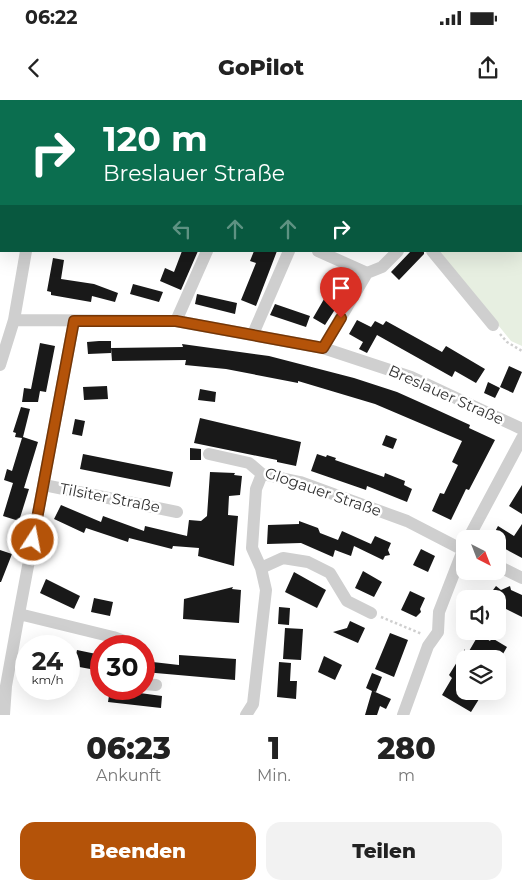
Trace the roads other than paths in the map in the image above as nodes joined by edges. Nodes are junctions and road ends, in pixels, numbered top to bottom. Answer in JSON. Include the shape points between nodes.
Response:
{"nodes":[{"id":1,"x":26,"y":252,"type":"edge"},
{"id":2,"x":206,"y":252,"type":"edge"},
{"id":3,"x":289,"y":252,"type":"edge"},
{"id":4,"x":320,"y":252,"type":"edge"},
{"id":5,"x":397,"y":252,"type":"edge"},
{"id":6,"x":433,"y":252,"type":"edge"},
{"id":7,"x":367,"y":273,"type":"junction"},
{"id":8,"x":14,"y":320,"type":"junction"},
{"id":9,"x":74,"y":321,"type":"junction"},
{"id":10,"x":176,"y":321,"type":"junction"},
{"id":11,"x":493,"y":324,"type":"road end"},
{"id":12,"x":253,"y":334,"type":"junction"},
{"id":13,"x":323,"y":348,"type":"junction"},
{"id":14,"x":0,"y":365,"type":"edge"},
{"id":15,"x":522,"y":429,"type":"edge"},
{"id":16,"x":522,"y":438,"type":"edge"},
{"id":17,"x":209,"y":454,"type":"dead end"},
{"id":18,"x":262,"y":474,"type":"junction"},
{"id":19,"x":44,"y":485,"type":"junction"},
{"id":20,"x":177,"y":512,"type":"dead end"},
{"id":21,"x":473,"y":530,"type":"edge"},
{"id":22,"x":456,"y":542,"type":"edge"},
{"id":23,"x":261,"y":568,"type":"junction"},
{"id":24,"x":456,"y":569,"type":"edge"},
{"id":25,"x":506,"y":570,"type":"edge"},
{"id":26,"x":522,"y":578,"type":"edge"},
{"id":27,"x":371,"y":613,"type":"road end"},
{"id":28,"x":19,"y":614,"type":"junction"},
{"id":29,"x":109,"y":635,"type":"edge"},
{"id":30,"x":4,"y":715,"type":"edge"},
{"id":31,"x":246,"y":715,"type":"edge"},
{"id":32,"x":403,"y":715,"type":"edge"}],
"edges":[{"from":1,"to":8,"type":"street"},
{"from":2,"to":10,"type":"street"},
{"from":3,"to":12,"type":"street"},
{"from":4,"to":7,"type":"street"},
{"from":5,"to":7,"type":"street","via":[[382,268]]},
{"from":6,"to":11,"type":"street"},
{"from":7,"to":13,"type":"street"},
{"from":8,"to":9,"type":"street","name":"Breslauer Straße"},
{"from":8,"to":14,"type":"street"},
{"from":9,"to":10,"type":"street","name":"Breslauer Straße"},
{"from":9,"to":19,"type":"street"},
{"from":10,"to":12,"type":"street","name":"Breslauer Straße"},
{"from":12,"to":13,"type":"street","name":"Breslauer Straße"},
{"from":13,"to":15,"type":"street","name":"Breslauer Straße","via":[[411,377]]},
{"from":16,"to":21,"type":"street"},
{"from":17,"to":18,"type":"street","name":"Glogauer Straße","via":[[249,463]]},
{"from":18,"to":22,"type":"street","name":"Glogauer Straße","via":[[300,482]]},
{"from":18,"to":23,"type":"street","via":[[256,489],[252,548]]},
{"from":19,"to":20,"type":"street","name":"Tilsiter Straße"},
{"from":19,"to":28,"type":"street"},
{"from":23,"to":27,"type":"street","via":[[283,558],[308,562],[330,572],[347,601]]},
{"from":23,"to":31,"type":"street","via":[[266,590],[253,704]]},
{"from":24,"to":32,"type":"street","via":[[439,612],[438,632],[428,646]]},
{"from":25,"to":26,"type":"street"},
{"from":28,"to":29,"type":"street"},
{"from":28,"to":30,"type":"street"}]}
